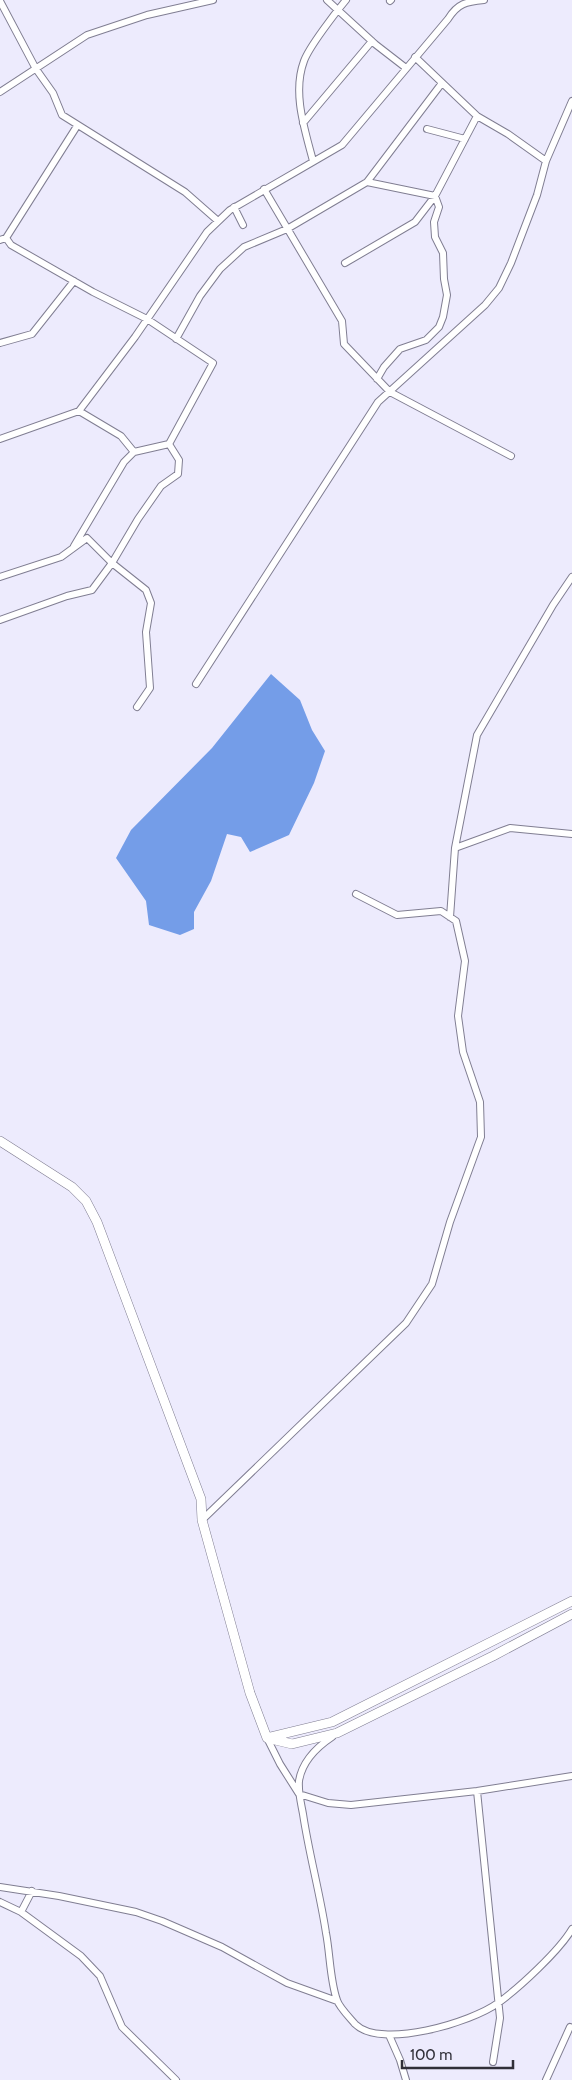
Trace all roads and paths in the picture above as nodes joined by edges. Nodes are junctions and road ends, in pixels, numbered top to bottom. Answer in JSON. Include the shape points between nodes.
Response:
{"nodes":[{"id":1,"x":213,"y":0,"type":"edge"},
{"id":2,"x":327,"y":0,"type":"edge"},
{"id":3,"x":346,"y":0,"type":"edge"},
{"id":4,"x":484,"y":0,"type":"edge"},
{"id":5,"x":0,"y":1,"type":"edge"},
{"id":6,"x":470,"y":1,"type":"edge"},
{"id":7,"x":338,"y":10,"type":"junction"},
{"id":8,"x":372,"y":41,"type":"junction"},
{"id":9,"x":415,"y":57,"type":"junction"},
{"id":10,"x":406,"y":68,"type":"junction"},
{"id":11,"x":36,"y":69,"type":"junction"},
{"id":12,"x":442,"y":83,"type":"junction"},
{"id":13,"x":0,"y":92,"type":"edge"},
{"id":14,"x":572,"y":101,"type":"edge"},
{"id":15,"x":570,"y":113,"type":"edge"},
{"id":16,"x":477,"y":116,"type":"junction"},
{"id":17,"x":303,"y":123,"type":"junction"},
{"id":18,"x":77,"y":126,"type":"junction"},
{"id":19,"x":427,"y":129,"type":"dead end"},
{"id":20,"x":465,"y":139,"type":"junction"},
{"id":21,"x":313,"y":161,"type":"junction"},
{"id":22,"x":546,"y":161,"type":"junction"},
{"id":23,"x":367,"y":182,"type":"junction"},
{"id":24,"x":264,"y":189,"type":"junction"},
{"id":25,"x":435,"y":196,"type":"junction"},
{"id":26,"x":234,"y":207,"type":"junction"},
{"id":27,"x":218,"y":221,"type":"junction"},
{"id":28,"x":243,"y":225,"type":"dead end"},
{"id":29,"x":287,"y":229,"type":"junction"},
{"id":30,"x":3,"y":239,"type":"edge"},
{"id":31,"x":345,"y":263,"type":"dead end"},
{"id":32,"x":74,"y":281,"type":"junction"},
{"id":33,"x":147,"y":319,"type":"junction"},
{"id":34,"x":176,"y":338,"type":"junction"},
{"id":35,"x":0,"y":343,"type":"edge"},
{"id":36,"x":377,"y":379,"type":"junction"},
{"id":37,"x":390,"y":392,"type":"junction"},
{"id":38,"x":79,"y":411,"type":"junction"},
{"id":39,"x":0,"y":439,"type":"edge"},
{"id":40,"x":169,"y":444,"type":"junction"},
{"id":41,"x":134,"y":452,"type":"junction"},
{"id":42,"x":511,"y":456,"type":"dead end"},
{"id":43,"x":72,"y":549,"type":"junction"},
{"id":44,"x":112,"y":563,"type":"junction"},
{"id":45,"x":0,"y":577,"type":"edge"},
{"id":46,"x":572,"y":578,"type":"edge"},
{"id":47,"x":0,"y":620,"type":"edge"},
{"id":48,"x":196,"y":684,"type":"dead end"},
{"id":49,"x":137,"y":707,"type":"dead end"},
{"id":50,"x":572,"y":834,"type":"edge"},
{"id":51,"x":456,"y":848,"type":"junction"},
{"id":52,"x":356,"y":894,"type":"dead end"},
{"id":53,"x":450,"y":917,"type":"junction"},
{"id":54,"x":0,"y":1141,"type":"edge"},
{"id":55,"x":202,"y":1520,"type":"junction"},
{"id":56,"x":572,"y":1601,"type":"edge"},
{"id":57,"x":572,"y":1614,"type":"edge"},
{"id":58,"x":337,"y":1733,"type":"junction"},
{"id":59,"x":268,"y":1738,"type":"junction"},
{"id":60,"x":572,"y":1776,"type":"edge"},
{"id":61,"x":477,"y":1791,"type":"junction"},
{"id":62,"x":299,"y":1794,"type":"junction"},
{"id":63,"x":0,"y":1887,"type":"edge"},
{"id":64,"x":32,"y":1891,"type":"junction"},
{"id":65,"x":0,"y":1902,"type":"edge"},
{"id":66,"x":21,"y":1912,"type":"junction"},
{"id":67,"x":572,"y":1929,"type":"edge"},
{"id":68,"x":337,"y":2001,"type":"junction"},
{"id":69,"x":498,"y":2003,"type":"junction"},
{"id":70,"x":570,"y":2027,"type":"dead end"},
{"id":71,"x":389,"y":2035,"type":"junction"},
{"id":72,"x":493,"y":2062,"type":"dead end"},
{"id":73,"x":176,"y":2080,"type":"edge"},
{"id":74,"x":406,"y":2080,"type":"edge"},
{"id":75,"x":546,"y":2080,"type":"edge"}],
"edges":[{"from":1,"to":11,"type":"street","via":[[147,14],[87,35]]},
{"from":2,"to":7,"type":"street"},
{"from":3,"to":7,"type":"street"},
{"from":4,"to":6,"type":"street"},
{"from":5,"to":11,"type":"street"},
{"from":6,"to":9,"type":"street","via":[[455,7]]},
{"from":7,"to":8,"type":"street"},
{"from":7,"to":17,"type":"street","via":[[304,61],[300,87]]},
{"from":8,"to":10,"type":"street"},
{"from":8,"to":17,"type":"street"},
{"from":9,"to":10,"type":"street"},
{"from":9,"to":12,"type":"street"},
{"from":10,"to":21,"type":"street","via":[[342,145]]},
{"from":11,"to":13,"type":"street"},
{"from":11,"to":18,"type":"street","via":[[54,93],[62,115]]},
{"from":12,"to":16,"type":"street"},
{"from":12,"to":23,"type":"street"},
{"from":14,"to":15,"type":"street"},
{"from":15,"to":22,"type":"street"},
{"from":16,"to":20,"type":"street"},
{"from":16,"to":22,"type":"street"},
{"from":17,"to":21,"type":"street"},
{"from":18,"to":27,"type":"street","via":[[185,192]]},
{"from":18,"to":30,"type":"street"},
{"from":19,"to":20,"type":"street"},
{"from":20,"to":25,"type":"street"},
{"from":21,"to":24,"type":"street"},
{"from":22,"to":37,"type":"street","via":[[537,195],[499,288],[485,305]]},
{"from":23,"to":25,"type":"street"},
{"from":23,"to":29,"type":"street"},
{"from":24,"to":26,"type":"street"},
{"from":24,"to":29,"type":"street"},
{"from":25,"to":31,"type":"street","via":[[415,222]]},
{"from":25,"to":36,"type":"street","via":[[439,207],[434,222],[435,237],[444,253],[446,295],[443,317],[439,327],[426,340],[400,349]]},
{"from":26,"to":27,"type":"street"},
{"from":26,"to":28,"type":"street"},
{"from":27,"to":33,"type":"street"},
{"from":29,"to":34,"type":"street","via":[[244,247],[220,269]]},
{"from":29,"to":36,"type":"street","via":[[342,321],[344,344]]},
{"from":30,"to":32,"type":"street"},
{"from":32,"to":33,"type":"street"},
{"from":32,"to":35,"type":"street","via":[[32,334]]},
{"from":33,"to":34,"type":"street"},
{"from":33,"to":38,"type":"street"},
{"from":34,"to":40,"type":"street","via":[[213,363]]},
{"from":36,"to":37,"type":"street"},
{"from":37,"to":42,"type":"street"},
{"from":37,"to":48,"type":"street","via":[[378,402]]},
{"from":38,"to":39,"type":"street"},
{"from":38,"to":41,"type":"street","via":[[121,436]]},
{"from":40,"to":41,"type":"street"},
{"from":40,"to":44,"type":"street","via":[[179,460],[178,474],[161,486]]},
{"from":41,"to":43,"type":"street","via":[[124,462]]},
{"from":43,"to":44,"type":"street","via":[[87,538]]},
{"from":43,"to":45,"type":"street","via":[[61,557]]},
{"from":44,"to":47,"type":"street","via":[[92,590]]},
{"from":44,"to":49,"type":"street","via":[[146,590],[151,603],[146,632],[150,688]]},
{"from":46,"to":51,"type":"street","via":[[477,735]]},
{"from":50,"to":51,"type":"street","via":[[510,828]]},
{"from":51,"to":53,"type":"street"},
{"from":52,"to":53,"type":"street","via":[[397,915],[441,911]]},
{"from":53,"to":55,"type":"street","via":[[456,921],[465,961],[458,1016],[463,1052],[480,1102],[481,1137],[450,1222],[432,1284],[406,1323]]},
{"from":54,"to":55,"type":"main road","via":[[72,1187],[86,1201],[201,1498]]},
{"from":55,"to":59,"type":"main road","via":[[250,1693]]},
{"from":56,"to":59,"type":"main road","via":[[332,1722]]},
{"from":57,"to":58,"type":"main road","via":[[396,1706]]},
{"from":58,"to":59,"type":"main road","via":[[292,1744]]},
{"from":58,"to":62,"type":"street","via":[[317,1746],[299,1780]]},
{"from":59,"to":62,"type":"street"},
{"from":60,"to":61,"type":"street"},
{"from":61,"to":62,"type":"street","via":[[352,1805],[328,1804]]},
{"from":61,"to":69,"type":"street"},
{"from":62,"to":68,"type":"street"},
{"from":63,"to":64,"type":"street"},
{"from":64,"to":66,"type":"street"},
{"from":64,"to":68,"type":"street","via":[[136,1912],[162,1921],[222,1947],[287,1983]]},
{"from":65,"to":66,"type":"street"},
{"from":66,"to":73,"type":"street","via":[[74,1951],[100,1976],[122,2026]]},
{"from":67,"to":69,"type":"street","via":[[563,1945]]},
{"from":68,"to":71,"type":"street","via":[[357,2025],[371,2032]]},
{"from":69,"to":71,"type":"street","via":[[476,2016],[410,2034]]},
{"from":69,"to":72,"type":"street","via":[[500,2018]]},
{"from":70,"to":75,"type":"street"},
{"from":71,"to":74,"type":"street"}]}
